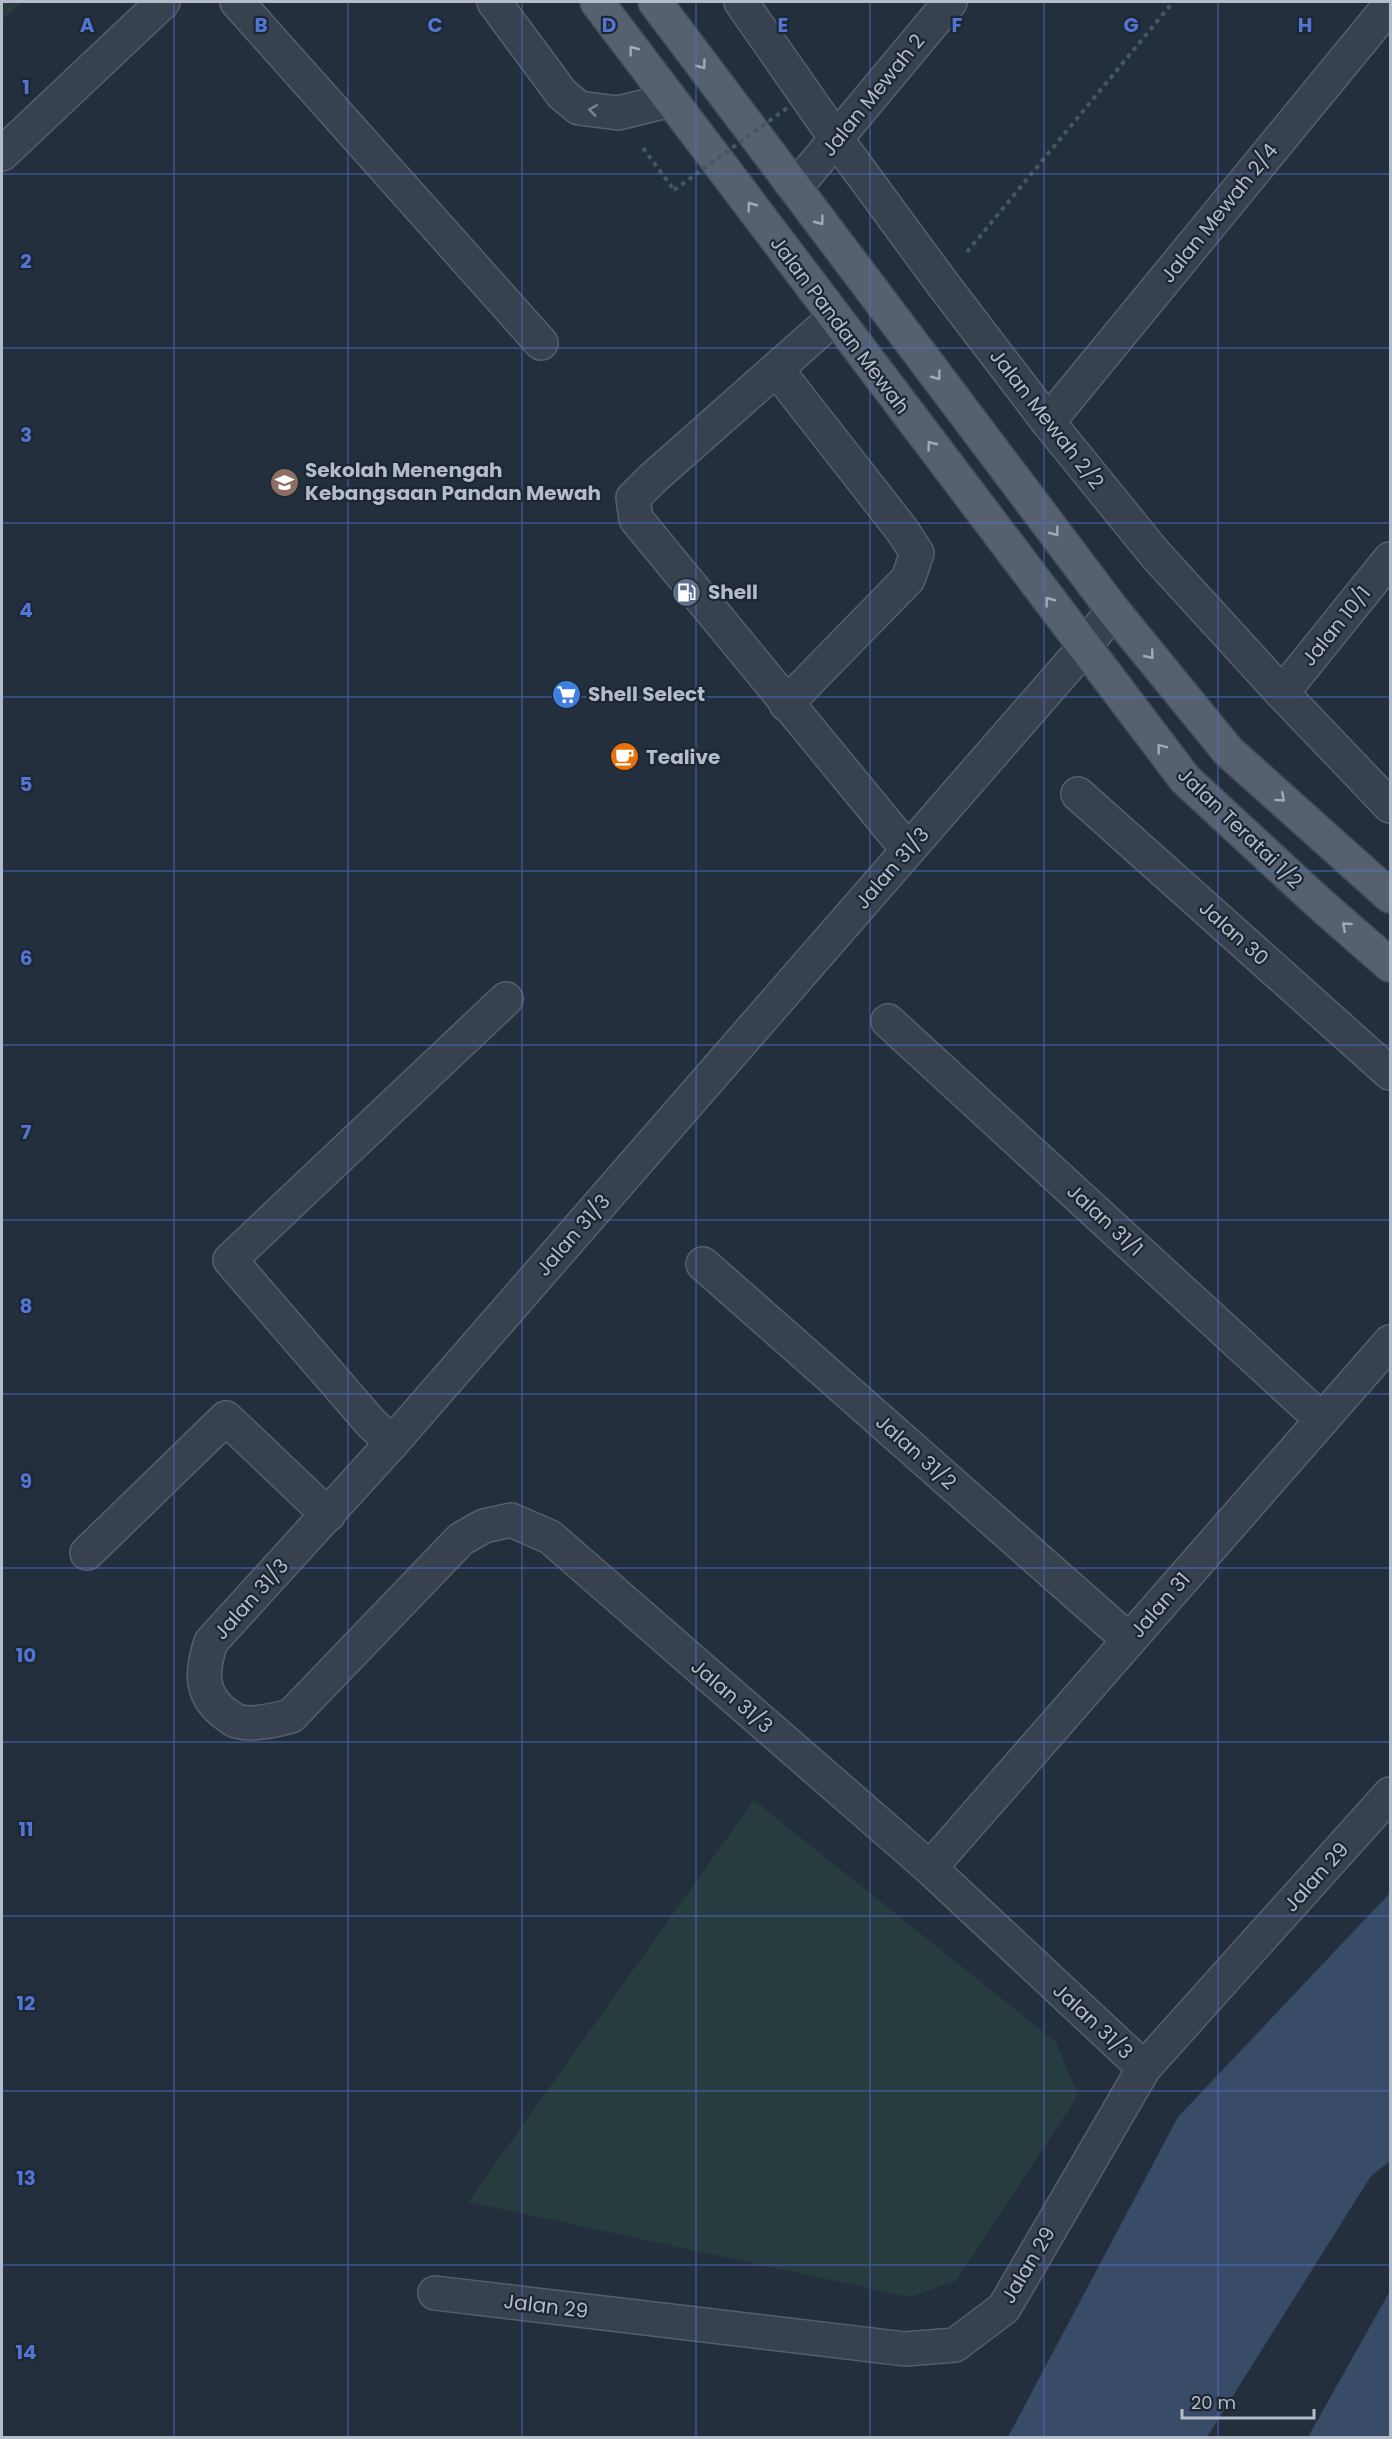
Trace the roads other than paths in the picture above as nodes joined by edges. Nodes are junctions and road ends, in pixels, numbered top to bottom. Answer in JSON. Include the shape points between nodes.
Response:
{"nodes":[{"id":1,"x":163,"y":2,"type":"edge"},
{"id":2,"x":237,"y":2,"type":"edge"},
{"id":3,"x":494,"y":2,"type":"edge"},
{"id":4,"x":597,"y":2,"type":"edge"},
{"id":5,"x":655,"y":2,"type":"edge"},
{"id":6,"x":741,"y":2,"type":"edge"},
{"id":7,"x":950,"y":2,"type":"edge"},
{"id":8,"x":1390,"y":4,"type":"edge"},
{"id":9,"x":671,"y":100,"type":"junction"},
{"id":10,"x":837,"y":140,"type":"junction"},
{"id":11,"x":2,"y":153,"type":"edge"},
{"id":12,"x":795,"y":188,"type":"junction"},
{"id":13,"x":835,"y":317,"type":"junction"},
{"id":14,"x":540,"y":343,"type":"dead end"},
{"id":15,"x":777,"y":370,"type":"junction"},
{"id":16,"x":1048,"y":422,"type":"junction"},
{"id":17,"x":1390,"y":559,"type":"edge"},
{"id":18,"x":1113,"y":610,"type":"junction"},
{"id":19,"x":1084,"y":648,"type":"junction"},
{"id":20,"x":1282,"y":693,"type":"junction"},
{"id":21,"x":786,"y":704,"type":"junction"},
{"id":22,"x":1078,"y":794,"type":"dead end"},
{"id":23,"x":1390,"y":806,"type":"edge"},
{"id":24,"x":908,"y":850,"type":"junction"},
{"id":25,"x":1390,"y":896,"type":"edge"},
{"id":26,"x":1390,"y":965,"type":"edge"},
{"id":27,"x":506,"y":999,"type":"dead end"},
{"id":28,"x":888,"y":1021,"type":"dead end"},
{"id":29,"x":1390,"y":1072,"type":"edge"},
{"id":30,"x":703,"y":1264,"type":"dead end"},
{"id":31,"x":1390,"y":1342,"type":"edge"},
{"id":32,"x":1322,"y":1420,"type":"junction"},
{"id":33,"x":392,"y":1443,"type":"junction"},
{"id":34,"x":328,"y":1515,"type":"junction"},
{"id":35,"x":87,"y":1553,"type":"dead end"},
{"id":36,"x":1129,"y":1641,"type":"junction"},
{"id":37,"x":1390,"y":1794,"type":"edge"},
{"id":38,"x":930,"y":1868,"type":"junction"},
{"id":39,"x":1144,"y":2068,"type":"junction"},
{"id":40,"x":435,"y":2293,"type":"dead end"}],
"edges":[{"from":1,"to":11,"type":"street"},
{"from":2,"to":14,"type":"street"},
{"from":9,"to":3,"type":"street","one_way":true,"via":[[618,113],[579,108],[562,94]]},
{"from":9,"to":4,"type":"main road","name":"Jalan Pandan Mewah","one_way":true},
{"from":5,"to":12,"type":"main road","one_way":true},
{"from":6,"to":10,"type":"street","name":"Jalan Mewah 2/2"},
{"from":7,"to":10,"type":"street","name":"Jalan Mewah 2"},
{"from":8,"to":16,"type":"street","name":"Jalan Mewah 2/4"},
{"from":13,"to":9,"type":"main road","name":"Jalan Pandan Mewah","one_way":true},
{"from":10,"to":12,"type":"street","name":"Jalan Mewah 2"},
{"from":10,"to":16,"type":"street","name":"Jalan Mewah 2/2"},
{"from":12,"to":18,"type":"main road","one_way":true},
{"from":13,"to":15,"type":"street"},
{"from":19,"to":13,"type":"main road","name":"Jalan Pandan Mewah","one_way":true},
{"from":15,"to":21,"type":"street","via":[[917,553],[909,579]]},
{"from":15,"to":21,"type":"street","via":[[633,498],[636,519]]},
{"from":16,"to":20,"type":"street","name":"Jalan Mewah 2/2","via":[[1155,554]]},
{"from":17,"to":20,"type":"street","name":"Jalan 10/1"},
{"from":18,"to":19,"type":"street","name":"Jalan 31/3"},
{"from":18,"to":25,"type":"main road","one_way":true,"via":[[1228,751]]},
{"from":19,"to":24,"type":"street","name":"Jalan 31/3"},
{"from":26,"to":19,"type":"main road","name":"Jalan Teratai 1/2","one_way":true,"via":[[1185,779]]},
{"from":20,"to":23,"type":"street","name":"Jalan Mewah 2/2"},
{"from":21,"to":24,"type":"street"},
{"from":22,"to":29,"type":"street","name":"Jalan 30"},
{"from":24,"to":33,"type":"street","name":"Jalan 31/3"},
{"from":27,"to":33,"type":"street","via":[[230,1260],[371,1424]]},
{"from":28,"to":32,"type":"street","name":"Jalan 31/1"},
{"from":30,"to":36,"type":"street","name":"Jalan 31/2"},
{"from":31,"to":32,"type":"street","name":"Jalan 31"},
{"from":32,"to":36,"type":"street","name":"Jalan 31"},
{"from":33,"to":34,"type":"street","name":"Jalan 31/3"},
{"from":34,"to":35,"type":"street","via":[[226,1418]]},
{"from":34,"to":38,"type":"street","name":"Jalan 31/3","via":[[211,1642],[203,1666],[204,1685],[215,1705],[235,1721],[262,1722],[291,1716],[461,1539],[484,1526],[511,1520],[550,1537]]},
{"from":36,"to":38,"type":"street","name":"Jalan 31"},
{"from":37,"to":39,"type":"street","name":"Jalan 29"},
{"from":38,"to":39,"type":"street","name":"Jalan 31/3"},
{"from":39,"to":40,"type":"street","name":"Jalan 29","via":[[1004,2308],[955,2345],[905,2349]]}]}
